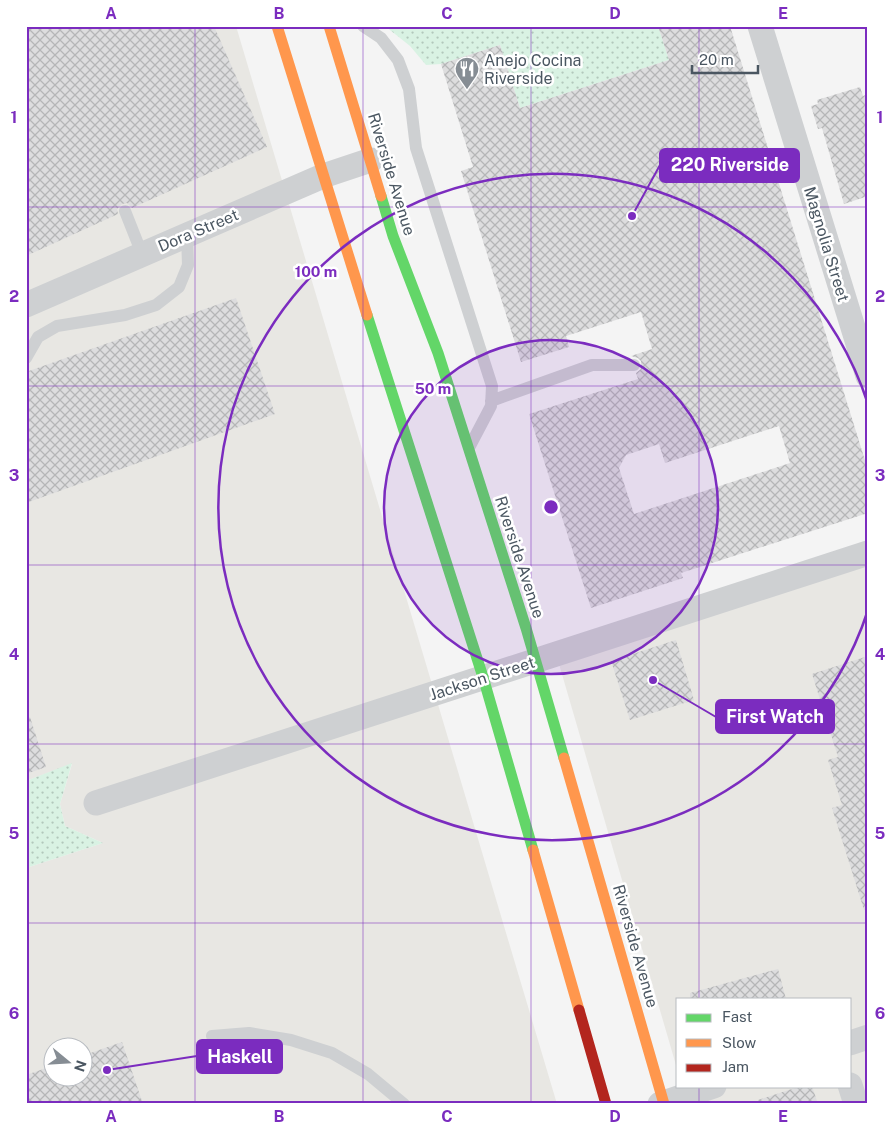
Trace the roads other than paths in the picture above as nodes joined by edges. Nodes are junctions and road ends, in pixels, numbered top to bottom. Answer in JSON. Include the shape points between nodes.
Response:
{"nodes":[{"id":1,"x":277,"y":26,"type":"edge"},
{"id":2,"x":329,"y":26,"type":"edge"},
{"id":3,"x":363,"y":26,"type":"edge"},
{"id":4,"x":760,"y":26,"type":"edge"},
{"id":5,"x":371,"y":160,"type":"junction"},
{"id":6,"x":323,"y":176,"type":"junction"},
{"id":7,"x":125,"y":211,"type":"dead end"},
{"id":8,"x":187,"y":235,"type":"junction"},
{"id":9,"x":142,"y":254,"type":"junction"},
{"id":10,"x":26,"y":305,"type":"edge"},
{"id":11,"x":26,"y":358,"type":"edge"},
{"id":12,"x":634,"y":365,"type":"dead end"},
{"id":13,"x":868,"y":376,"type":"edge"},
{"id":14,"x":491,"y":401,"type":"junction"},
{"id":15,"x":468,"y":448,"type":"junction"},
{"id":16,"x":868,"y":553,"type":"edge"},
{"id":17,"x":536,"y":661,"type":"junction"},
{"id":18,"x":483,"y":677,"type":"junction"},
{"id":19,"x":96,"y":803,"type":"dead end"},
{"id":20,"x":212,"y":1036,"type":"dead end"},
{"id":21,"x":868,"y":1037,"type":"edge"},
{"id":22,"x":852,"y":1042,"type":"edge"},
{"id":23,"x":708,"y":1088,"type":"edge"},
{"id":24,"x":851,"y":1088,"type":"edge"},
{"id":25,"x":663,"y":1103,"type":"edge"},
{"id":26,"x":404,"y":1104,"type":"edge"},
{"id":27,"x":606,"y":1104,"type":"edge"},
{"id":28,"x":856,"y":1104,"type":"edge"}],
"edges":[{"from":1,"to":6,"type":"main road"},
{"from":2,"to":5,"type":"main road","name":"Riverside Avenue"},
{"from":3,"to":14,"type":"lane","via":[[381,38],[398,60],[409,89],[416,148],[492,386]]},
{"from":4,"to":13,"type":"street","name":"Magnolia Street"},
{"from":5,"to":6,"type":"street","name":"Dora Street"},
{"from":5,"to":15,"type":"main road","name":"Riverside Avenue"},
{"from":6,"to":8,"type":"street","name":"Dora Street"},
{"from":6,"to":18,"type":"main road"},
{"from":7,"to":9,"type":"lane"},
{"from":8,"to":9,"type":"street","name":"Dora Street"},
{"from":8,"to":11,"type":"lane","via":[[188,265],[179,287],[156,305],[57,326],[38,337]]},
{"from":9,"to":10,"type":"street","name":"Dora Street"},
{"from":12,"to":14,"type":"lane","via":[[592,365]]},
{"from":14,"to":15,"type":"lane"},
{"from":15,"to":17,"type":"main road","name":"Riverside Avenue"},
{"from":16,"to":17,"type":"street","name":"Jackson Street"},
{"from":17,"to":18,"type":"street","name":"Jackson Street"},
{"from":17,"to":25,"type":"main road","name":"Riverside Avenue"},
{"from":18,"to":19,"type":"street","name":"Jackson Street"},
{"from":18,"to":27,"type":"main road"},
{"from":20,"to":26,"type":"lane","via":[[248,1033],[291,1040],[332,1053],[368,1074]]},
{"from":21,"to":22,"type":"street"},
{"from":23,"to":25,"type":"street"},
{"from":24,"to":28,"type":"street"}]}
